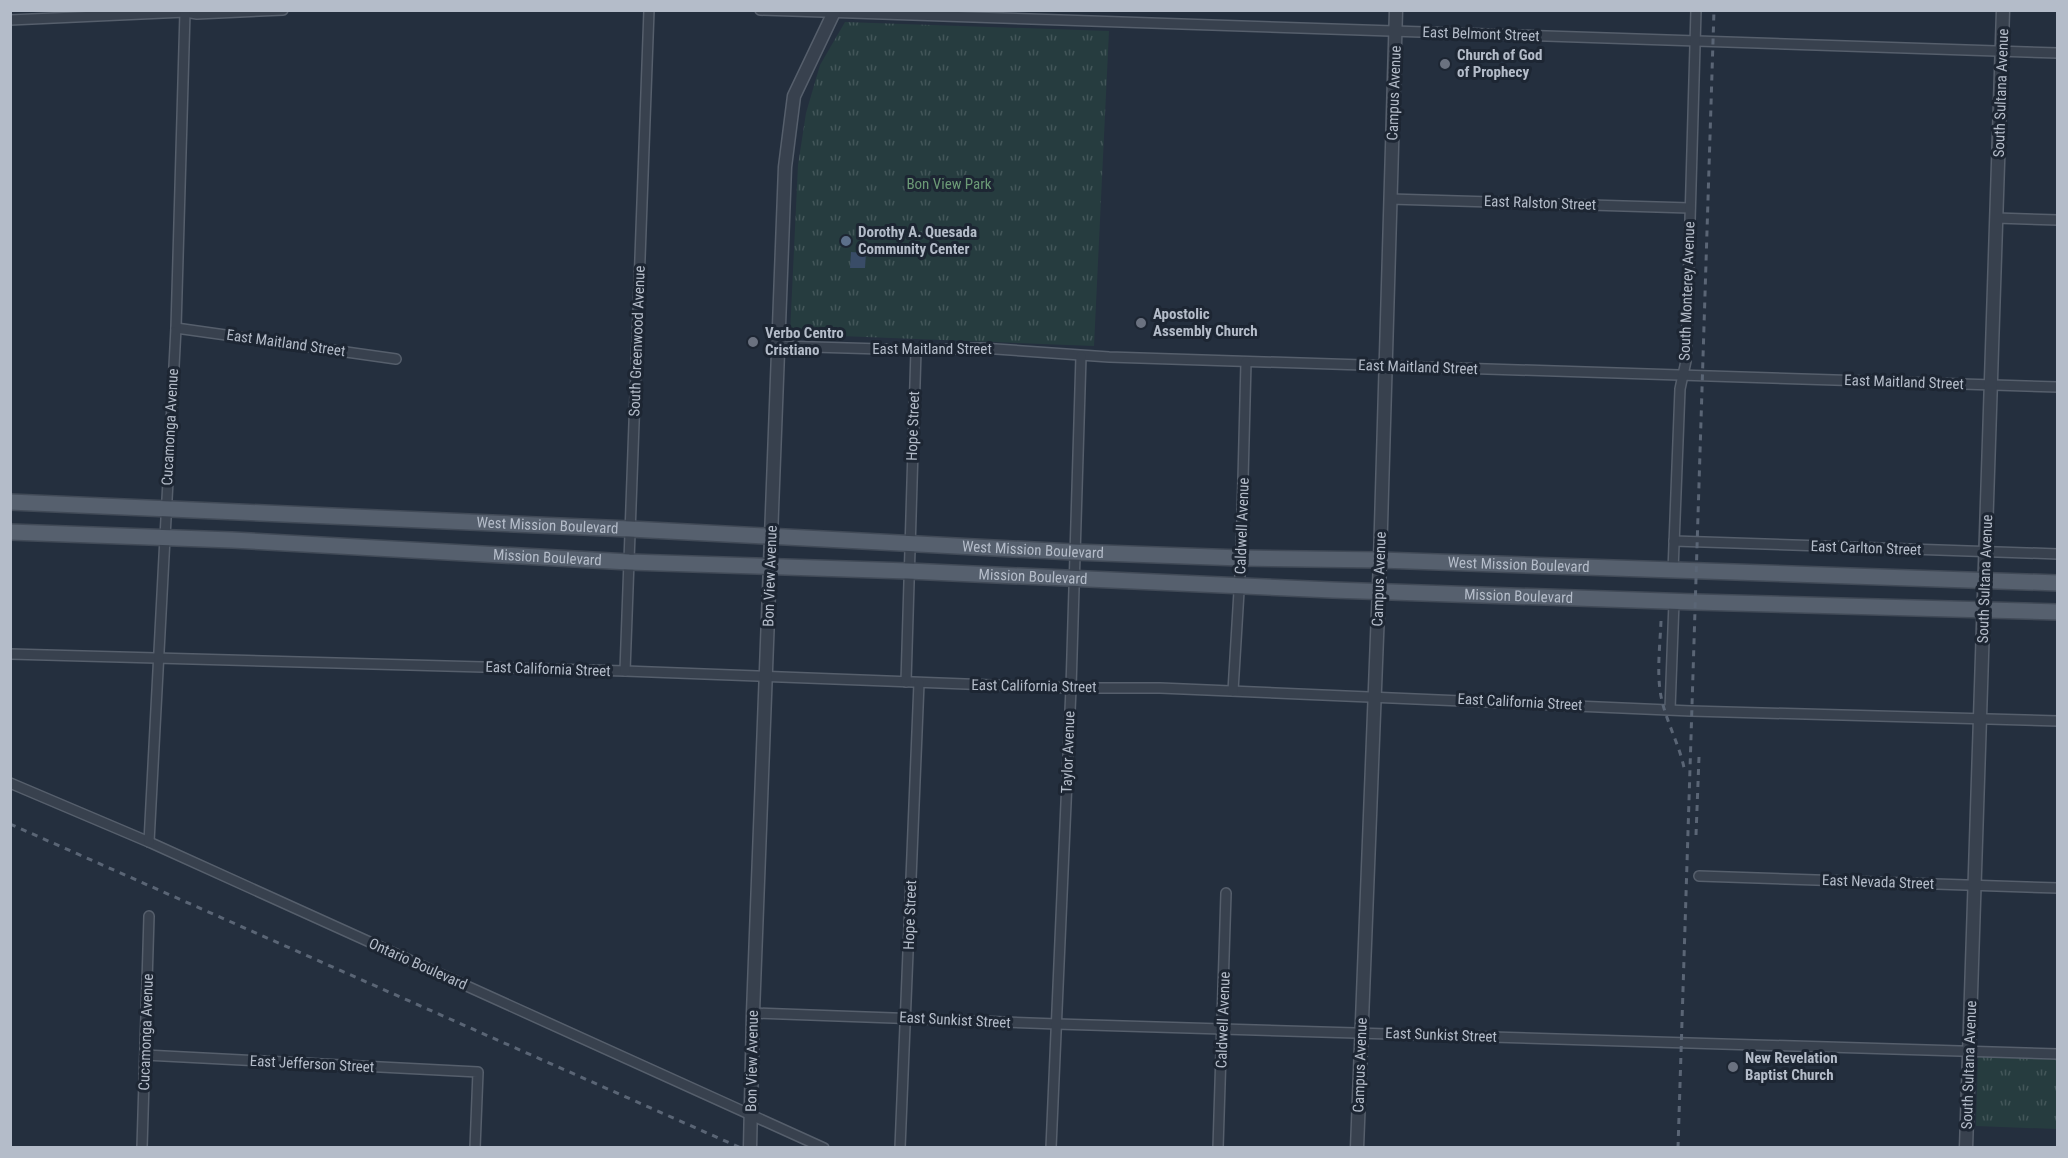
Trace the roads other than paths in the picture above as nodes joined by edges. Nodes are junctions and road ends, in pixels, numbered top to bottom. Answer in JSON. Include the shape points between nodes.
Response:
{"nodes":[{"id":1,"x":283,"y":10,"type":"edge"},
{"id":2,"x":649,"y":10,"type":"edge"},
{"id":3,"x":760,"y":10,"type":"edge"},
{"id":4,"x":1396,"y":10,"type":"edge"},
{"id":5,"x":1696,"y":10,"type":"edge"},
{"id":6,"x":2003,"y":10,"type":"edge"},
{"id":7,"x":184,"y":12,"type":"edge"},
{"id":8,"x":835,"y":12,"type":"edge"},
{"id":9,"x":10,"y":20,"type":"edge"},
{"id":10,"x":1396,"y":32,"type":"junction"},
{"id":11,"x":1694,"y":41,"type":"junction"},
{"id":12,"x":2002,"y":52,"type":"junction"},
{"id":13,"x":2058,"y":53,"type":"edge"},
{"id":14,"x":1390,"y":199,"type":"junction"},
{"id":15,"x":1690,"y":208,"type":"junction"},
{"id":16,"x":1996,"y":218,"type":"junction"},
{"id":17,"x":2058,"y":220,"type":"edge"},
{"id":18,"x":176,"y":327,"type":"junction"},
{"id":19,"x":778,"y":346,"type":"junction"},
{"id":20,"x":916,"y":350,"type":"junction"},
{"id":21,"x":1081,"y":356,"type":"junction"},
{"id":22,"x":396,"y":359,"type":"dead end"},
{"id":23,"x":1246,"y":362,"type":"junction"},
{"id":24,"x":1385,"y":366,"type":"junction"},
{"id":25,"x":1683,"y":375,"type":"junction"},
{"id":26,"x":1992,"y":385,"type":"junction"},
{"id":27,"x":2058,"y":387,"type":"edge"},
{"id":28,"x":10,"y":501,"type":"edge"},
{"id":29,"x":165,"y":509,"type":"junction"},
{"id":30,"x":630,"y":529,"type":"junction"},
{"id":31,"x":10,"y":532,"type":"edge"},
{"id":32,"x":771,"y":536,"type":"junction"},
{"id":33,"x":164,"y":538,"type":"junction"},
{"id":34,"x":1674,"y":541,"type":"junction"},
{"id":35,"x":909,"y":544,"type":"junction"},
{"id":36,"x":1073,"y":552,"type":"junction"},
{"id":37,"x":1987,"y":552,"type":"junction"},
{"id":38,"x":2058,"y":554,"type":"edge"},
{"id":39,"x":1241,"y":558,"type":"junction"},
{"id":40,"x":1380,"y":560,"type":"junction"},
{"id":41,"x":629,"y":562,"type":"junction"},
{"id":42,"x":770,"y":567,"type":"junction"},
{"id":43,"x":908,"y":571,"type":"junction"},
{"id":44,"x":1673,"y":571,"type":"junction"},
{"id":45,"x":1073,"y":579,"type":"junction"},
{"id":46,"x":1986,"y":581,"type":"junction"},
{"id":47,"x":2058,"y":583,"type":"edge"},
{"id":48,"x":1239,"y":586,"type":"junction"},
{"id":49,"x":1378,"y":590,"type":"junction"},
{"id":50,"x":1674,"y":602,"type":"junction"},
{"id":51,"x":1985,"y":609,"type":"junction"},
{"id":52,"x":2058,"y":612,"type":"edge"},
{"id":53,"x":10,"y":654,"type":"edge"},
{"id":54,"x":158,"y":658,"type":"junction"},
{"id":55,"x":625,"y":671,"type":"junction"},
{"id":56,"x":767,"y":676,"type":"junction"},
{"id":57,"x":906,"y":682,"type":"junction"},
{"id":58,"x":919,"y":683,"type":"junction"},
{"id":59,"x":1071,"y":688,"type":"junction"},
{"id":60,"x":1233,"y":691,"type":"junction"},
{"id":61,"x":1375,"y":696,"type":"junction"},
{"id":62,"x":1670,"y":709,"type":"junction"},
{"id":63,"x":1981,"y":718,"type":"junction"},
{"id":64,"x":2058,"y":721,"type":"edge"},
{"id":65,"x":10,"y":783,"type":"edge"},
{"id":66,"x":149,"y":842,"type":"junction"},
{"id":67,"x":1699,"y":876,"type":"dead end"},
{"id":68,"x":1976,"y":886,"type":"junction"},
{"id":69,"x":2058,"y":888,"type":"edge"},
{"id":70,"x":1226,"y":892,"type":"dead end"},
{"id":71,"x":149,"y":916,"type":"dead end"},
{"id":72,"x":753,"y":1013,"type":"junction"},
{"id":73,"x":905,"y":1017,"type":"junction"},
{"id":74,"x":1057,"y":1024,"type":"junction"},
{"id":75,"x":1223,"y":1029,"type":"junction"},
{"id":76,"x":1361,"y":1033,"type":"junction"},
{"id":77,"x":1969,"y":1051,"type":"junction"},
{"id":78,"x":2058,"y":1054,"type":"edge"},
{"id":79,"x":145,"y":1055,"type":"junction"},
{"id":80,"x":750,"y":1115,"type":"junction"},
{"id":81,"x":142,"y":1148,"type":"edge"},
{"id":82,"x":475,"y":1148,"type":"edge"},
{"id":83,"x":750,"y":1148,"type":"edge"},
{"id":84,"x":824,"y":1148,"type":"edge"},
{"id":85,"x":900,"y":1148,"type":"edge"},
{"id":86,"x":1051,"y":1148,"type":"edge"},
{"id":87,"x":1218,"y":1148,"type":"edge"},
{"id":88,"x":1357,"y":1148,"type":"edge"},
{"id":89,"x":1966,"y":1148,"type":"edge"}],
"edges":[{"from":1,"to":7,"type":"street"},
{"from":2,"to":30,"type":"street","name":"South Greenwood Avenue"},
{"from":3,"to":8,"type":"street","name":"East Belmont Street"},
{"from":4,"to":10,"type":"street","name":"Campus Avenue"},
{"from":5,"to":11,"type":"street","name":"South Monterey Avenue"},
{"from":6,"to":12,"type":"street","name":"South Sultana Avenue"},
{"from":7,"to":9,"type":"street"},
{"from":7,"to":18,"type":"street","name":"Cucamonga Avenue"},
{"from":8,"to":10,"type":"street","name":"East Belmont Street"},
{"from":8,"to":19,"type":"street","name":"Bon View Avenue","via":[[794,96],[785,167]]},
{"from":10,"to":11,"type":"street","name":"East Belmont Street"},
{"from":10,"to":14,"type":"street","name":"Campus Avenue"},
{"from":11,"to":12,"type":"street","name":"East Belmont Street"},
{"from":11,"to":15,"type":"street","name":"South Monterey Avenue"},
{"from":12,"to":13,"type":"street","name":"East Belmont Street"},
{"from":12,"to":16,"type":"street","name":"South Sultana Avenue"},
{"from":14,"to":15,"type":"street","name":"East Ralston Street"},
{"from":14,"to":24,"type":"street","name":"Campus Avenue"},
{"from":15,"to":25,"type":"street","name":"South Monterey Avenue"},
{"from":16,"to":17,"type":"street"},
{"from":16,"to":26,"type":"street","name":"South Sultana Avenue"},
{"from":18,"to":22,"type":"street","name":"East Maitland Street"},
{"from":18,"to":29,"type":"street","name":"Cucamonga Avenue"},
{"from":19,"to":20,"type":"street","name":"East Maitland Street"},
{"from":19,"to":32,"type":"street","name":"Bon View Avenue"},
{"from":20,"to":21,"type":"street","name":"East Maitland Street","via":[[981,348]]},
{"from":20,"to":35,"type":"street","name":"Hope Street"},
{"from":21,"to":23,"type":"street","name":"East Maitland Street"},
{"from":21,"to":36,"type":"street","name":"Taylor Avenue"},
{"from":23,"to":24,"type":"street","name":"East Maitland Street"},
{"from":23,"to":39,"type":"street","name":"Caldwell Avenue"},
{"from":24,"to":25,"type":"street","name":"East Maitland Street"},
{"from":24,"to":40,"type":"street","name":"Campus Avenue"},
{"from":25,"to":26,"type":"street","name":"East Maitland Street"},
{"from":25,"to":34,"type":"street","name":"South Monterey Avenue"},
{"from":26,"to":27,"type":"street","name":"East Maitland Street"},
{"from":26,"to":37,"type":"street","name":"South Sultana Avenue"},
{"from":28,"to":29,"type":"main road","name":"West Mission Boulevard"},
{"from":29,"to":30,"type":"main road","name":"West Mission Boulevard"},
{"from":29,"to":33,"type":"street","name":"Cucamonga Avenue"},
{"from":30,"to":32,"type":"main road","name":"West Mission Boulevard"},
{"from":30,"to":41,"type":"street","name":"South Greenwood Avenue"},
{"from":31,"to":33,"type":"main road","name":"Mission Boulevard"},
{"from":32,"to":35,"type":"main road","name":"West Mission Boulevard"},
{"from":32,"to":42,"type":"street","name":"Bon View Avenue"},
{"from":33,"to":41,"type":"main road","name":"Mission Boulevard"},
{"from":33,"to":54,"type":"street","name":"Cucamonga Avenue"},
{"from":34,"to":37,"type":"street","name":"East Carlton Street"},
{"from":34,"to":44,"type":"street","name":"South Monterey Avenue"},
{"from":35,"to":36,"type":"main road","name":"West Mission Boulevard"},
{"from":35,"to":43,"type":"street","name":"Hope Street"},
{"from":36,"to":39,"type":"main road","name":"West Mission Boulevard"},
{"from":36,"to":45,"type":"street","name":"Taylor Avenue"},
{"from":37,"to":38,"type":"street","name":"East Carlton Street"},
{"from":37,"to":46,"type":"street","name":"South Sultana Avenue"},
{"from":39,"to":40,"type":"main road","name":"West Mission Boulevard"},
{"from":39,"to":48,"type":"street","name":"Caldwell Avenue"},
{"from":40,"to":44,"type":"main road","name":"West Mission Boulevard"},
{"from":40,"to":49,"type":"street","name":"Campus Avenue"},
{"from":41,"to":42,"type":"main road","name":"Mission Boulevard"},
{"from":41,"to":55,"type":"street","name":"South Greenwood Avenue"},
{"from":42,"to":43,"type":"main road","name":"Mission Boulevard"},
{"from":42,"to":56,"type":"street","name":"Bon View Avenue"},
{"from":43,"to":45,"type":"main road","name":"Mission Boulevard"},
{"from":43,"to":57,"type":"street","name":"Hope Street"},
{"from":44,"to":46,"type":"main road","name":"West Mission Boulevard"},
{"from":45,"to":48,"type":"main road","name":"Mission Boulevard"},
{"from":45,"to":59,"type":"street","name":"Taylor Avenue"},
{"from":46,"to":47,"type":"main road","name":"West Mission Boulevard"},
{"from":46,"to":51,"type":"street","name":"South Sultana Avenue"},
{"from":48,"to":49,"type":"main road","name":"Mission Boulevard"},
{"from":48,"to":60,"type":"street","name":"Caldwell Avenue"},
{"from":49,"to":50,"type":"main road","name":"Mission Boulevard"},
{"from":49,"to":61,"type":"street","name":"Campus Avenue"},
{"from":50,"to":51,"type":"main road","name":"Mission Boulevard"},
{"from":50,"to":62,"type":"street"},
{"from":51,"to":52,"type":"main road","name":"Mission Boulevard"},
{"from":51,"to":63,"type":"street","name":"South Sultana Avenue"},
{"from":53,"to":54,"type":"street","name":"East California Street"},
{"from":54,"to":55,"type":"street","name":"East California Street"},
{"from":54,"to":66,"type":"street","name":"Cucamonga Avenue"},
{"from":55,"to":56,"type":"street","name":"East California Street"},
{"from":56,"to":57,"type":"street","name":"East California Street"},
{"from":56,"to":72,"type":"street","name":"Bon View Avenue"},
{"from":57,"to":58,"type":"street","name":"East California Street"},
{"from":58,"to":59,"type":"street","name":"East California Street"},
{"from":58,"to":73,"type":"street","name":"Hope Street"},
{"from":59,"to":60,"type":"street","name":"East California Street"},
{"from":59,"to":74,"type":"street","name":"Taylor Avenue"},
{"from":60,"to":61,"type":"street","name":"East California Street"},
{"from":61,"to":62,"type":"street","name":"East California Street"},
{"from":61,"to":76,"type":"street","name":"Campus Avenue"},
{"from":62,"to":63,"type":"street","name":"East California Street"},
{"from":63,"to":64,"type":"street","name":"East California Street"},
{"from":63,"to":68,"type":"street","name":"South Sultana Avenue"},
{"from":65,"to":66,"type":"street","name":"Ontario Boulevard"},
{"from":66,"to":80,"type":"street","name":"Ontario Boulevard"},
{"from":67,"to":68,"type":"street","name":"East Nevada Street"},
{"from":68,"to":69,"type":"street","name":"East Nevada Street"},
{"from":68,"to":77,"type":"street","name":"South Sultana Avenue"},
{"from":70,"to":75,"type":"street","name":"Caldwell Avenue"},
{"from":71,"to":79,"type":"street","name":"Cucamonga Avenue"},
{"from":72,"to":73,"type":"street","name":"East Sunkist Street"},
{"from":72,"to":80,"type":"street","name":"Bon View Avenue"},
{"from":73,"to":74,"type":"street","name":"East Sunkist Street"},
{"from":73,"to":85,"type":"street","name":"Hope Street"},
{"from":74,"to":75,"type":"street","name":"East Sunkist Street"},
{"from":74,"to":86,"type":"street","name":"Taylor Avenue"},
{"from":75,"to":76,"type":"street","name":"East Sunkist Street"},
{"from":75,"to":87,"type":"street","name":"Caldwell Avenue"},
{"from":76,"to":77,"type":"street","name":"East Sunkist Street"},
{"from":76,"to":88,"type":"street","name":"Campus Avenue"},
{"from":77,"to":78,"type":"street","name":"East Sunkist Street"},
{"from":77,"to":89,"type":"street","name":"South Sultana Avenue"},
{"from":79,"to":81,"type":"street","name":"Cucamonga Avenue"},
{"from":79,"to":82,"type":"street","name":"East Jefferson Street","via":[[478,1072]]},
{"from":80,"to":83,"type":"street","name":"Bon View Avenue"},
{"from":80,"to":84,"type":"street","name":"Ontario Boulevard"}]}
